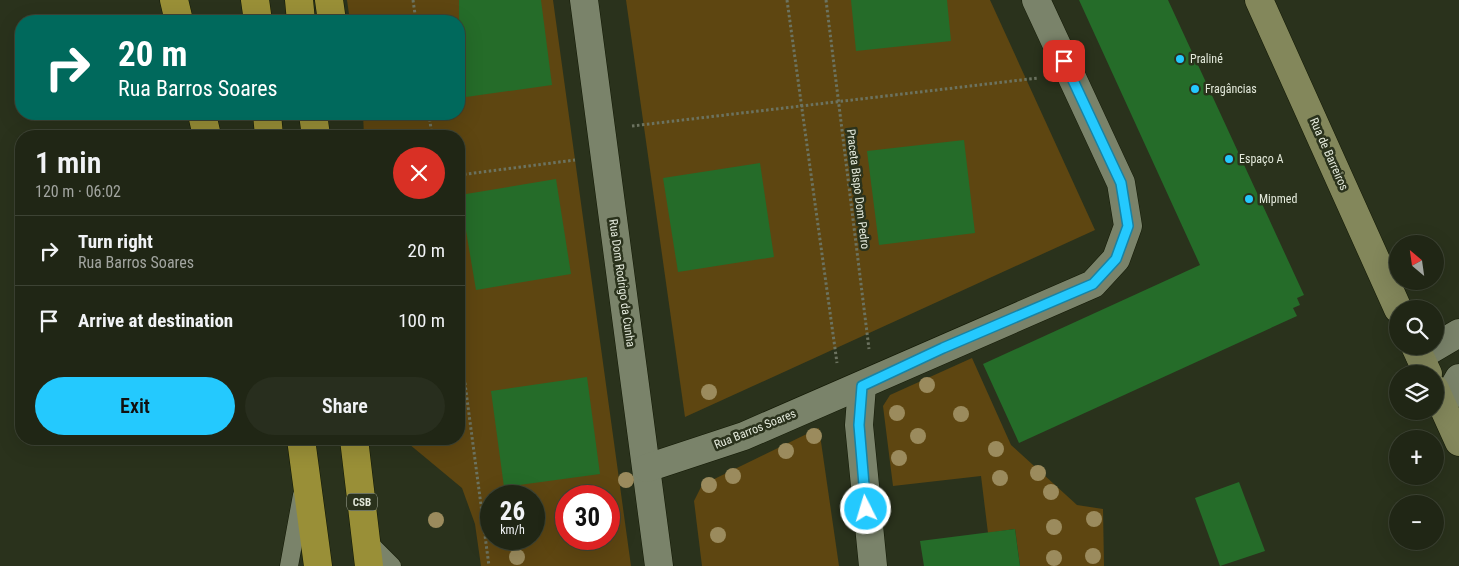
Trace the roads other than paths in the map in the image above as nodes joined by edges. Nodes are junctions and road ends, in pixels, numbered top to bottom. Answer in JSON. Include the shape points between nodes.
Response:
{"nodes":[{"id":1,"x":174,"y":0,"type":"edge"},
{"id":2,"x":255,"y":0,"type":"edge"},
{"id":3,"x":299,"y":0,"type":"edge"},
{"id":4,"x":329,"y":0,"type":"edge"},
{"id":5,"x":584,"y":0,"type":"edge"},
{"id":6,"x":1036,"y":0,"type":"edge"},
{"id":7,"x":1259,"y":0,"type":"edge"},
{"id":8,"x":178,"y":15,"type":"edge"},
{"id":9,"x":257,"y":15,"type":"edge"},
{"id":10,"x":301,"y":15,"type":"edge"},
{"id":11,"x":331,"y":15,"type":"edge"},
{"id":12,"x":1394,"y":300,"type":"edge"},
{"id":13,"x":1459,"y":333,"type":"edge"},
{"id":14,"x":1421,"y":359,"type":"edge"},
{"id":15,"x":1459,"y":378,"type":"edge"},
{"id":16,"x":859,"y":387,"type":"junction"},
{"id":17,"x":1444,"y":392,"type":"edge"},
{"id":18,"x":1444,"y":408,"type":"edge"},
{"id":19,"x":1459,"y":442,"type":"edge"},
{"id":20,"x":294,"y":445,"type":"edge"},
{"id":21,"x":302,"y":445,"type":"edge"},
{"id":22,"x":355,"y":445,"type":"edge"},
{"id":23,"x":647,"y":468,"type":"junction"},
{"id":24,"x":305,"y":480,"type":"junction"},
{"id":25,"x":368,"y":553,"type":"edge"},
{"id":26,"x":289,"y":566,"type":"edge"},
{"id":27,"x":318,"y":566,"type":"edge"},
{"id":28,"x":392,"y":566,"type":"edge"},
{"id":29,"x":659,"y":566,"type":"edge"},
{"id":30,"x":873,"y":566,"type":"edge"}],
"edges":[{"from":1,"to":8,"type":"highway"},
{"from":2,"to":9,"type":"highway"},
{"from":3,"to":10,"type":"highway"},
{"from":4,"to":11,"type":"highway"},
{"from":5,"to":23,"type":"street","name":"Rua Dom Rodrigo da Cunha"},
{"from":6,"to":16,"type":"street","name":"Rua Barros Soares","via":[[1121,183],[1128,226],[1116,259],[1093,284]]},
{"from":7,"to":12,"type":"street","name":"Rua de Barreiros"},
{"from":13,"to":14,"type":"street"},
{"from":15,"to":17,"type":"street"},
{"from":16,"to":23,"type":"street","name":"Rua Barros Soares","via":[[744,436]]},
{"from":16,"to":30,"type":"street","via":[[859,425]]},
{"from":18,"to":19,"type":"street"},
{"from":20,"to":24,"type":"highway"},
{"from":21,"to":24,"type":"highway"},
{"from":22,"to":25,"type":"highway","number":"CSB"},
{"from":23,"to":29,"type":"street","name":"Rua Dom Rodrigo da Cunha"},
{"from":24,"to":26,"type":"lane"},
{"from":24,"to":27,"type":"highway"},
{"from":25,"to":28,"type":"lane"}]}
